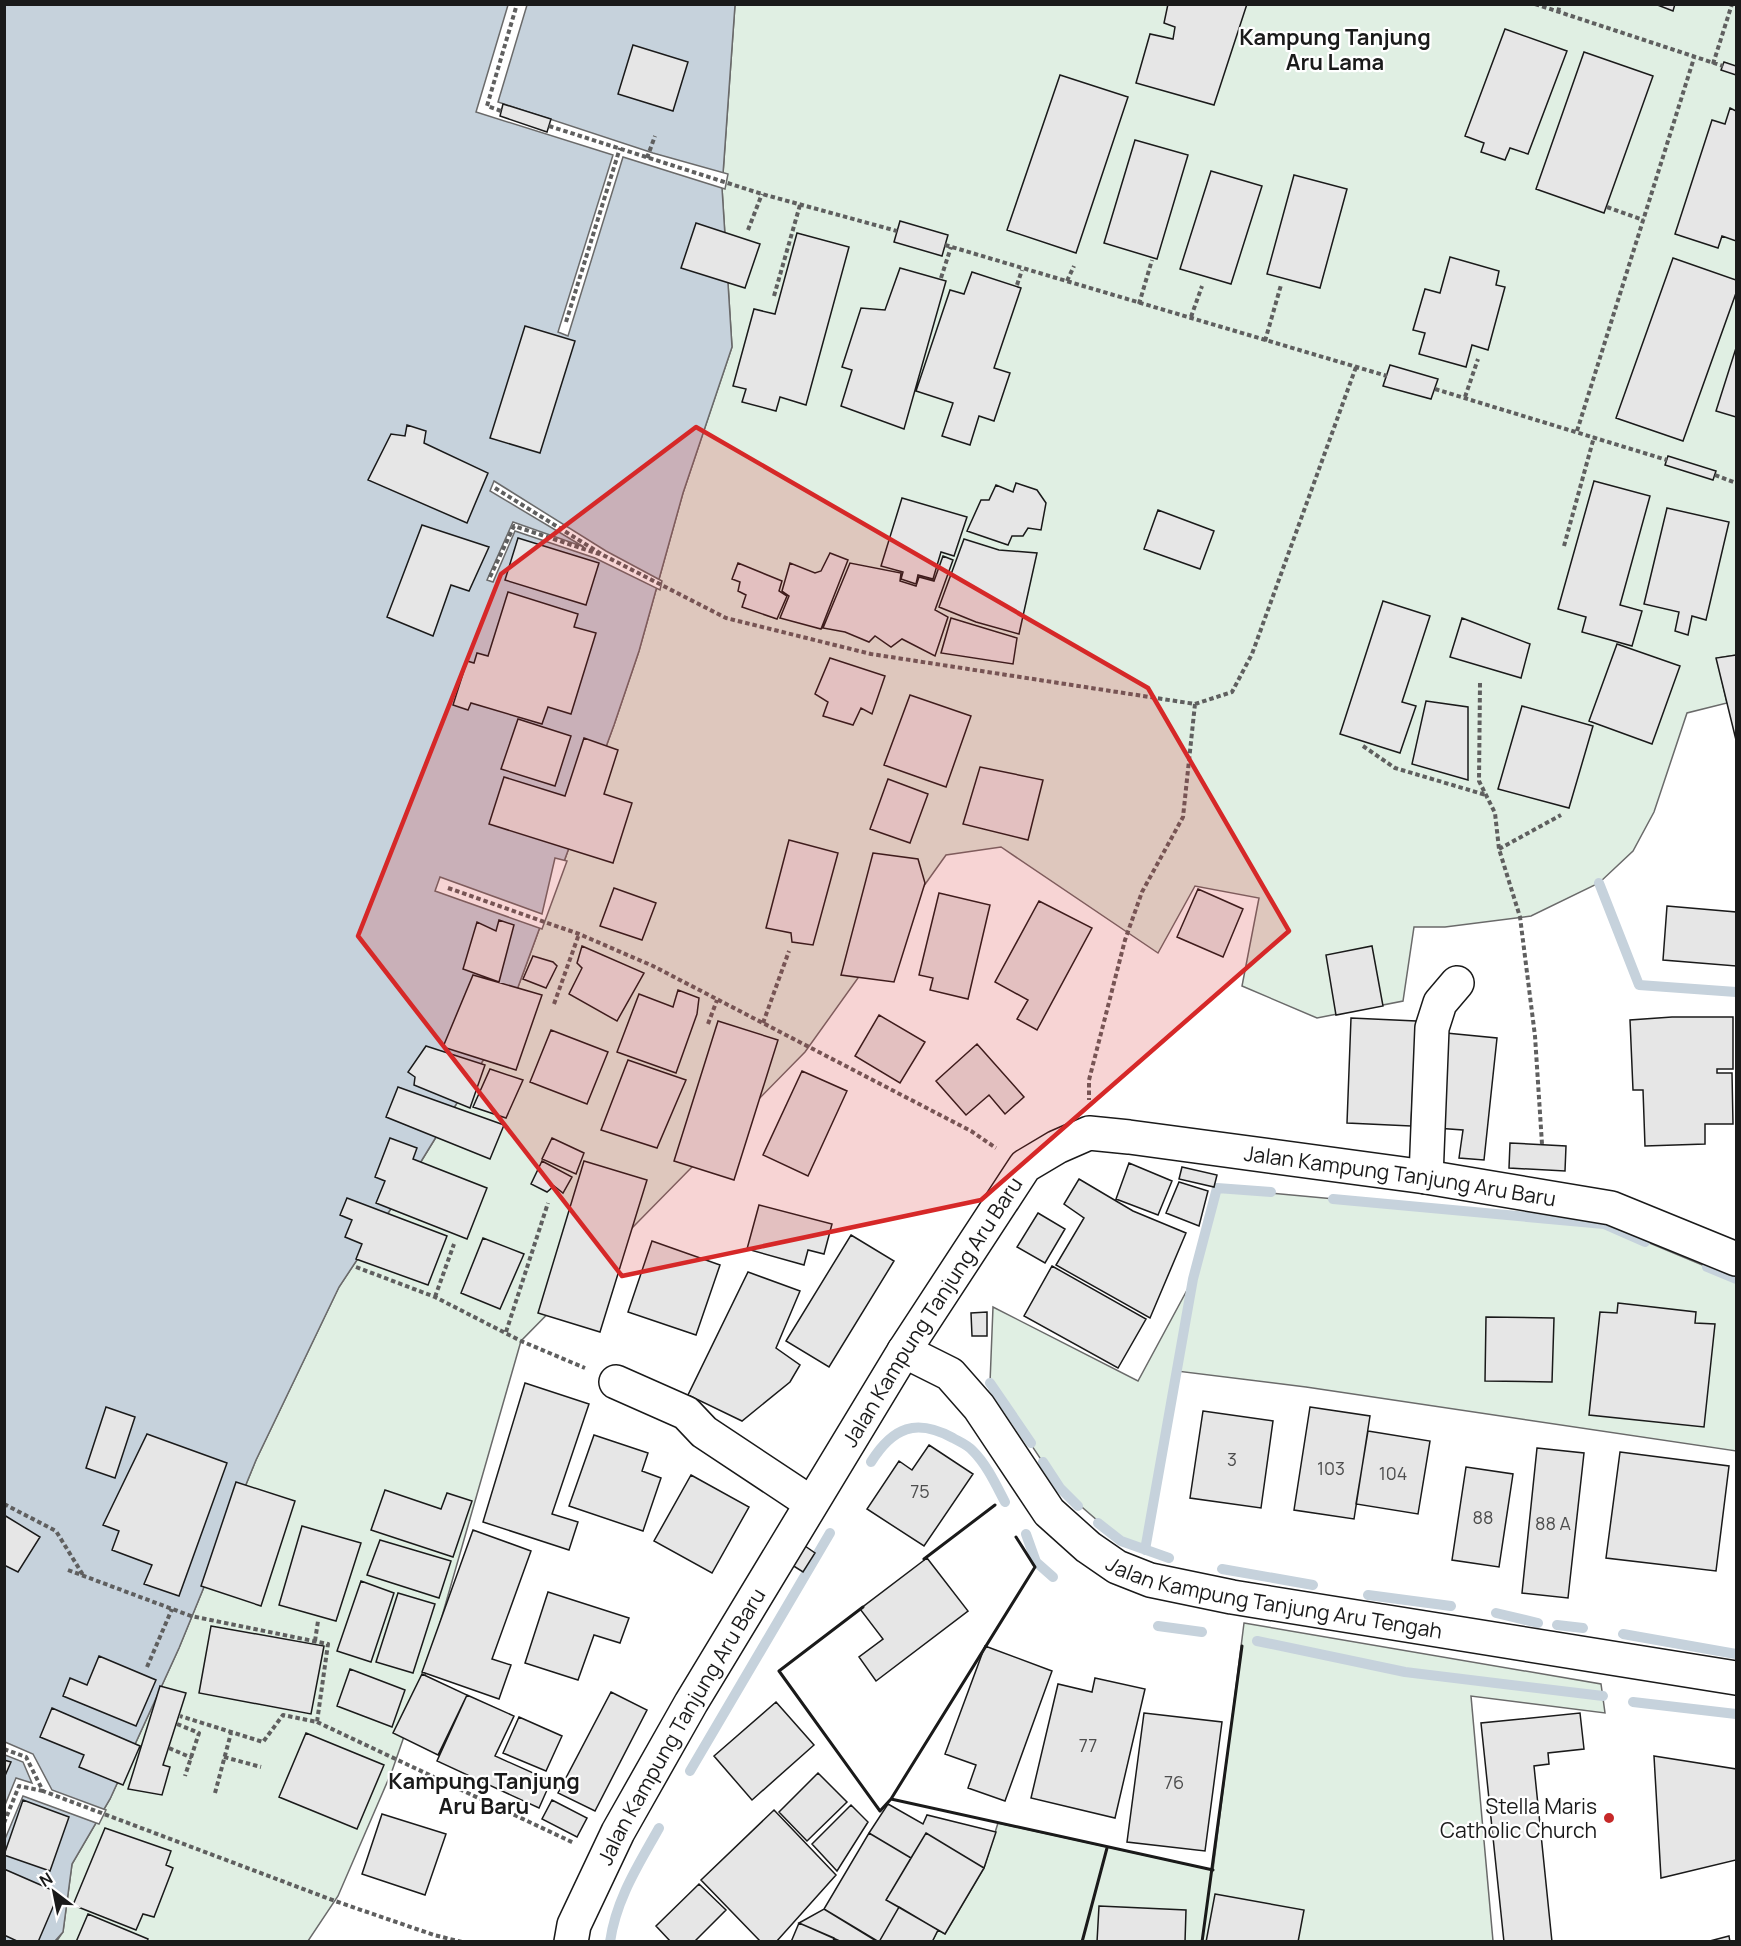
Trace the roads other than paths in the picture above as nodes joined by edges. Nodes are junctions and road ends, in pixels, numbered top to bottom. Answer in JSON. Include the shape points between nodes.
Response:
{"nodes":[{"id":1,"x":1457,"y":983,"type":"dead end"},
{"id":2,"x":1426,"y":1177,"type":"junction"},
{"id":3,"x":1737,"y":1259,"type":"edge"},
{"id":4,"x":904,"y":1350,"type":"junction"},
{"id":5,"x":616,"y":1382,"type":"road end"},
{"id":6,"x":811,"y":1503,"type":"junction"},
{"id":7,"x":1737,"y":1678,"type":"edge"},
{"id":8,"x":571,"y":1941,"type":"edge"}],
"edges":[{"from":1,"to":2,"type":"street","via":[[1440,1003],[1432,1028]]},
{"from":2,"to":3,"type":"street","name":"Jalan Kampung Tanjung Aru Baru","via":[[1611,1208]]},
{"from":2,"to":4,"type":"street","name":"Jalan Kampung Tanjung Aru Baru","via":[[1089,1133],[1025,1166]]},
{"from":4,"to":6,"type":"street","name":"Jalan Kampung Tanjung Aru Baru"},
{"from":4,"to":7,"type":"street","name":"Jalan Kampung Tanjung Aru Tengah","via":[[950,1374],[980,1407],[1049,1512],[1088,1548],[1117,1567],[1142,1577],[1232,1597]]},
{"from":5,"to":6,"type":"street","via":[[686,1413],[704,1432]]},
{"from":6,"to":8,"type":"street","name":"Jalan Kampung Tanjung Aru Baru","via":[[691,1703],[605,1858],[574,1925]]}]}
